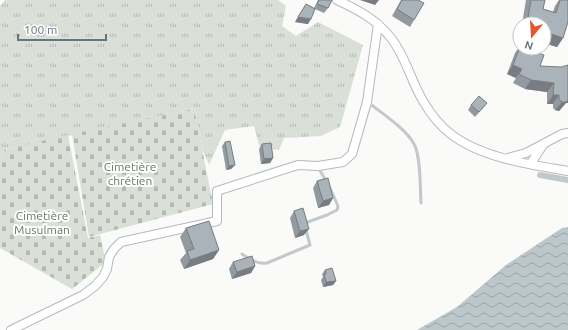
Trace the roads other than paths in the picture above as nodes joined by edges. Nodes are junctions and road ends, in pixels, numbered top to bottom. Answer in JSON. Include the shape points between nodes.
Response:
{"nodes":[{"id":1,"x":337,"y":0,"type":"edge"},
{"id":2,"x":378,"y":24,"type":"junction"},
{"id":3,"x":367,"y":102,"type":"junction"},
{"id":4,"x":568,"y":133,"type":"edge"},
{"id":5,"x":544,"y":144,"type":"junction"},
{"id":6,"x":526,"y":153,"type":"junction"},
{"id":7,"x":536,"y":154,"type":"junction"},
{"id":8,"x":506,"y":158,"type":"junction"},
{"id":9,"x":520,"y":162,"type":"junction"},
{"id":10,"x":531,"y":164,"type":"junction"},
{"id":11,"x":318,"y":166,"type":"junction"},
{"id":12,"x":549,"y":168,"type":"junction"},
{"id":13,"x":568,"y":170,"type":"edge"},
{"id":14,"x":540,"y":175,"type":"dead end"},
{"id":15,"x":568,"y":180,"type":"edge"},
{"id":16,"x":421,"y":203,"type":"dead end"},
{"id":17,"x":242,"y":254,"type":"dead end"},
{"id":18,"x":12,"y":330,"type":"edge"}],
"edges":[{"from":1,"to":2,"type":"street","via":[[359,10]]},
{"from":2,"to":3,"type":"street"},
{"from":2,"to":8,"type":"street","via":[[392,39],[404,58],[422,100],[441,125],[452,135],[482,151]]},
{"from":3,"to":11,"type":"street","via":[[352,154],[343,162]]},
{"from":3,"to":16,"type":"lane","via":[[407,134],[415,145]]},
{"from":4,"to":5,"type":"street"},
{"from":5,"to":6,"type":"street"},
{"from":5,"to":7,"type":"street"},
{"from":6,"to":8,"type":"street"},
{"from":6,"to":9,"type":"street"},
{"from":7,"to":10,"type":"street"},
{"from":7,"to":12,"type":"street"},
{"from":8,"to":9,"type":"street"},
{"from":9,"to":10,"type":"street"},
{"from":10,"to":12,"type":"street"},
{"from":11,"to":17,"type":"lane","via":[[338,206],[337,210],[327,215],[305,222],[310,245],[261,264]]},
{"from":11,"to":18,"type":"street","via":[[298,165],[217,191],[217,221],[121,242],[109,257],[107,269],[95,286],[83,295]]},
{"from":12,"to":13,"type":"street"},
{"from":14,"to":15,"type":"street"}]}
